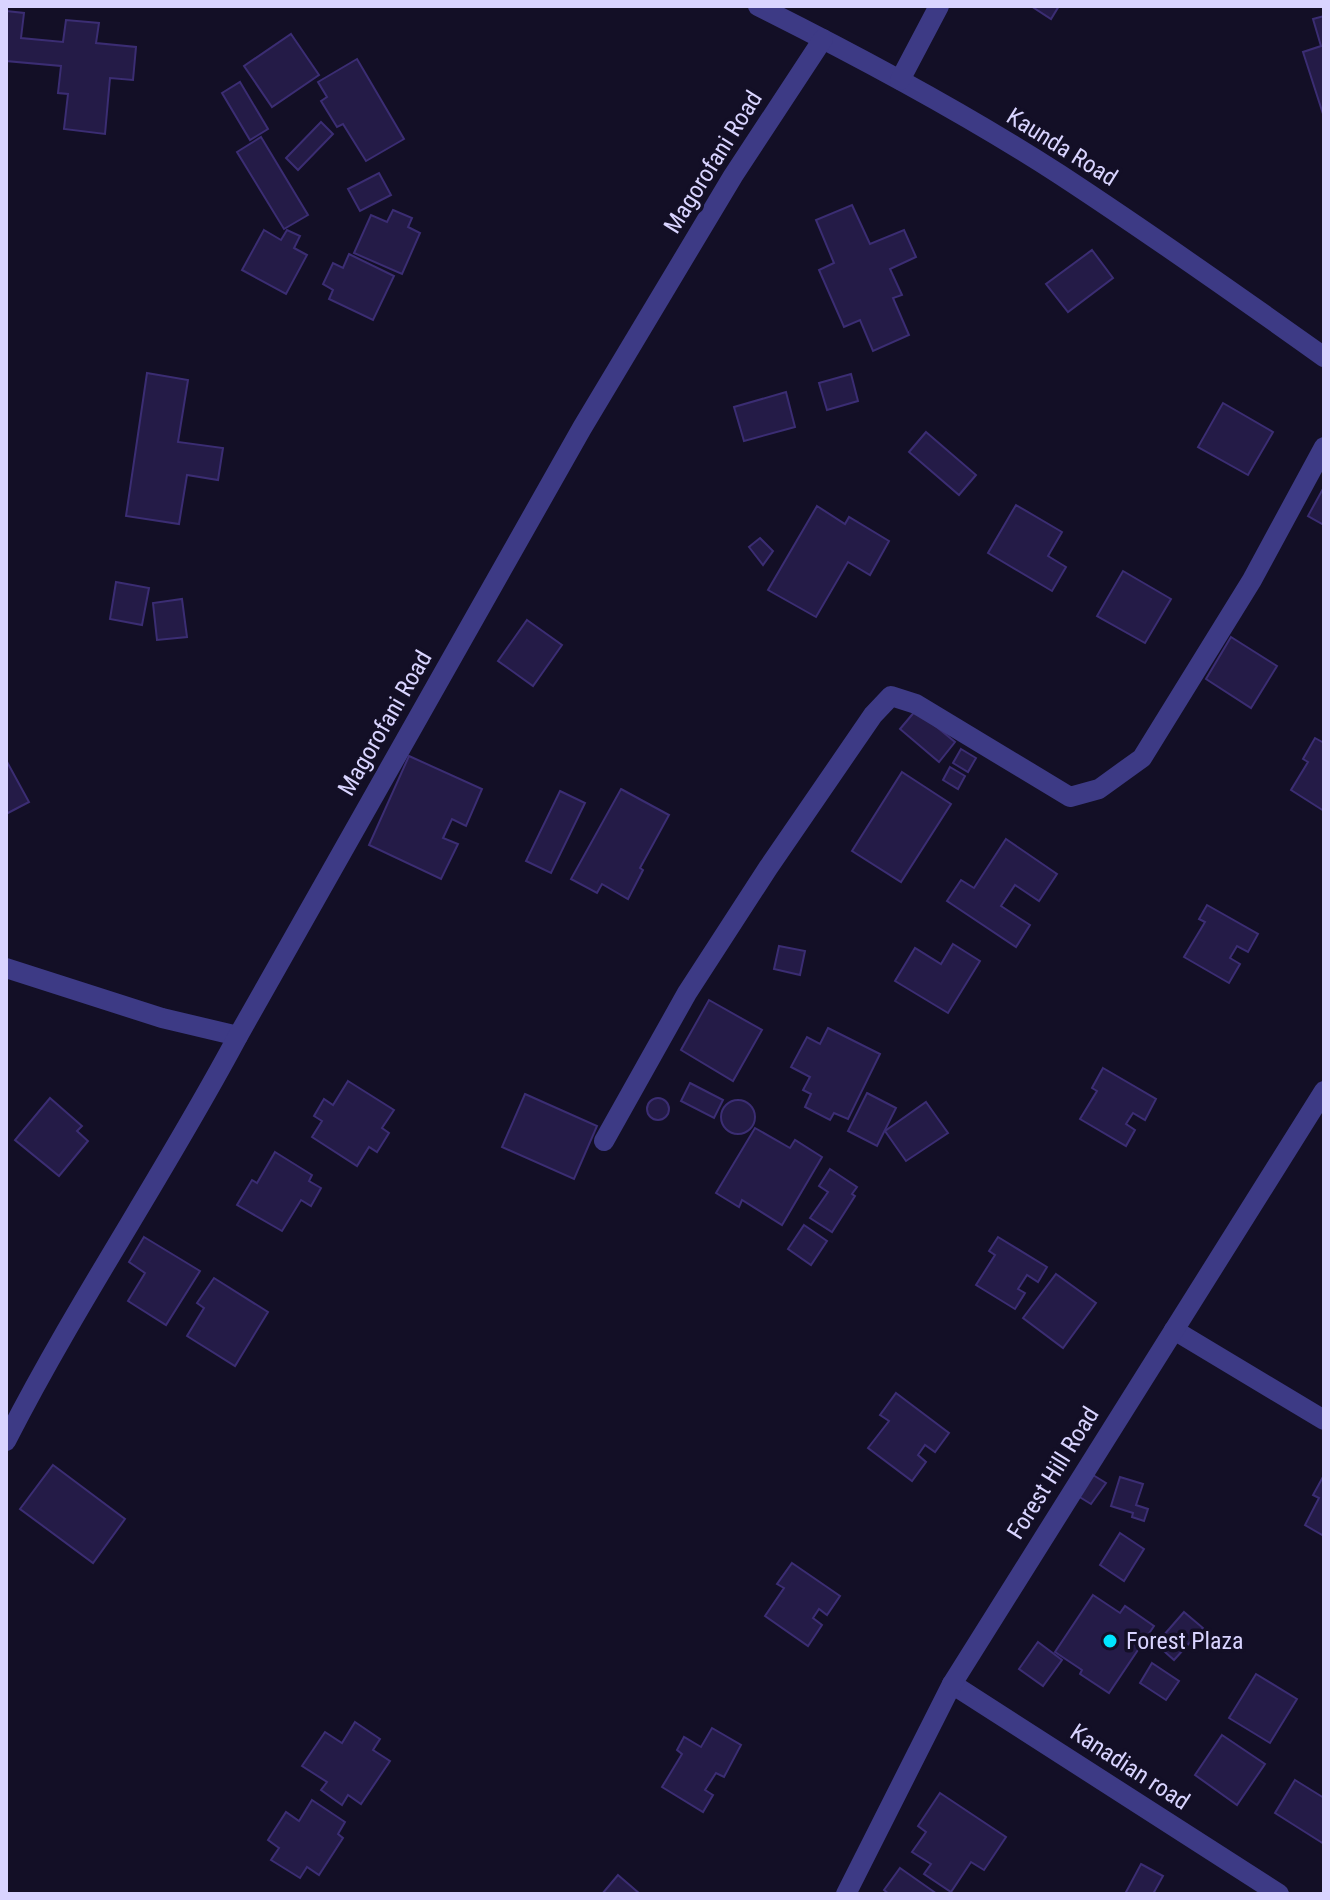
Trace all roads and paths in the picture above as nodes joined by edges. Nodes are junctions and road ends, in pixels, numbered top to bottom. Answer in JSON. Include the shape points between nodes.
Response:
{"nodes":[{"id":1,"x":758,"y":6,"type":"edge"},
{"id":2,"x":939,"y":6,"type":"edge"},
{"id":3,"x":823,"y":39,"type":"junction"},
{"id":4,"x":900,"y":80,"type":"junction"},
{"id":5,"x":1324,"y":357,"type":"edge"},
{"id":6,"x":1324,"y":447,"type":"edge"},
{"id":7,"x":6,"y":968,"type":"edge"},
{"id":8,"x":238,"y":1036,"type":"junction"},
{"id":9,"x":1324,"y":1091,"type":"edge"},
{"id":10,"x":604,"y":1141,"type":"dead end"},
{"id":11,"x":1174,"y":1330,"type":"junction"},
{"id":12,"x":1324,"y":1420,"type":"edge"},
{"id":13,"x":6,"y":1441,"type":"edge"},
{"id":14,"x":952,"y":1684,"type":"junction"},
{"id":15,"x":846,"y":1894,"type":"edge"},
{"id":16,"x":1279,"y":1894,"type":"edge"}],
"edges":[{"from":1,"to":3,"type":"street","name":"Kaunda Road"},
{"from":2,"to":4,"type":"street"},
{"from":3,"to":4,"type":"street","name":"Kaunda Road"},
{"from":3,"to":8,"type":"street","name":"Magorofani Road","via":[[733,176],[606,388]]},
{"from":4,"to":5,"type":"street","name":"Kaunda Road","via":[[1057,173]]},
{"from":6,"to":10,"type":"street","via":[[1252,580],[1142,758],[1099,789],[1070,797],[916,704],[891,696],[751,893],[687,993]]},
{"from":7,"to":8,"type":"street","via":[[162,1018]]},
{"from":8,"to":13,"type":"street","name":"Magorofani Road","via":[[190,1125],[77,1308]]},
{"from":9,"to":11,"type":"street","name":"Forest Hill Road"},
{"from":11,"to":12,"type":"street"},
{"from":11,"to":14,"type":"street","name":"Forest Hill Road"},
{"from":14,"to":15,"type":"street","name":"Forest Hill Road"},
{"from":14,"to":16,"type":"street","name":"Kanadian road"}]}
